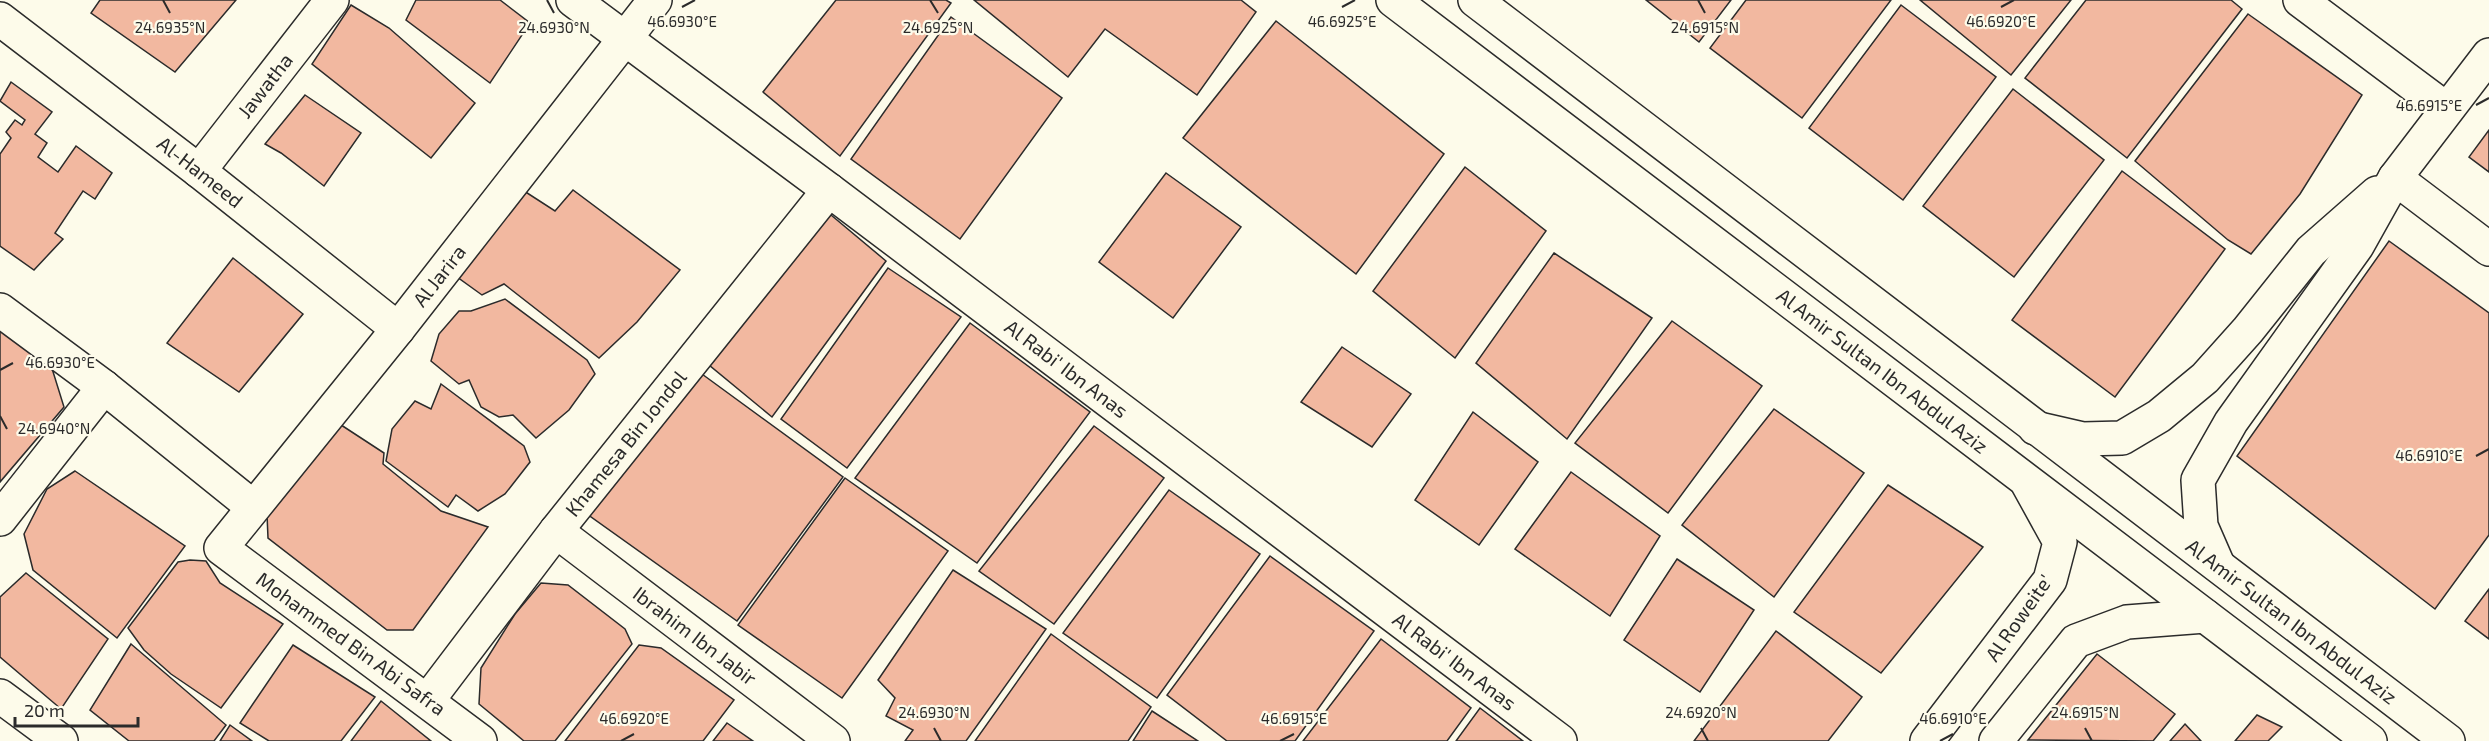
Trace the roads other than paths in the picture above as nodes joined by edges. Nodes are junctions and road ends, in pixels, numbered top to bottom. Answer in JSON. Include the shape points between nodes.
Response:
{"nodes":[{"id":1,"x":332,"y":0,"type":"edge"},
{"id":2,"x":573,"y":0,"type":"edge"},
{"id":3,"x":655,"y":0,"type":"edge"},
{"id":4,"x":1393,"y":0,"type":"edge"},
{"id":5,"x":1475,"y":0,"type":"edge"},
{"id":6,"x":2300,"y":0,"type":"edge"},
{"id":7,"x":0,"y":19,"type":"edge"},
{"id":8,"x":625,"y":41,"type":"junction"},
{"id":9,"x":2489,"y":55,"type":"edge"},
{"id":10,"x":2446,"y":109,"type":"junction"},
{"id":11,"x":199,"y":171,"type":"junction"},
{"id":12,"x":2395,"y":178,"type":"junction"},
{"id":13,"x":829,"y":190,"type":"junction"},
{"id":14,"x":2489,"y":249,"type":"edge"},
{"id":15,"x":0,"y":310,"type":"edge"},
{"id":16,"x":398,"y":329,"type":"junction"},
{"id":17,"x":104,"y":387,"type":"junction"},
{"id":18,"x":2036,"y":428,"type":"junction"},
{"id":19,"x":2028,"y":484,"type":"junction"},
{"id":20,"x":253,"y":507,"type":"junction"},
{"id":21,"x":0,"y":519,"type":"edge"},
{"id":22,"x":556,"y":531,"type":"junction"},
{"id":23,"x":221,"y":548,"type":"joint"},
{"id":24,"x":2218,"y":565,"type":"junction"},
{"id":25,"x":2205,"y":616,"type":"junction"},
{"id":26,"x":0,"y":696,"type":"edge"},
{"id":27,"x":428,"y":700,"type":"junction"},
{"id":28,"x":62,"y":741,"type":"edge"},
{"id":29,"x":480,"y":741,"type":"edge"},
{"id":30,"x":832,"y":741,"type":"edge"},
{"id":31,"x":1560,"y":741,"type":"edge"},
{"id":32,"x":1927,"y":741,"type":"edge"},
{"id":33,"x":1996,"y":741,"type":"edge"},
{"id":34,"x":2370,"y":741,"type":"edge"},
{"id":35,"x":2448,"y":741,"type":"edge"}],
"edges":[{"from":1,"to":11,"type":"street","name":"Jawatha"},
{"from":2,"to":8,"type":"street","name":"Al Rabi' Ibn Anas"},
{"from":3,"to":8,"type":"street","name":"Al Jarira"},
{"from":4,"to":19,"type":"street","name":"Al Amir Sultan Ibn Abdul Aziz"},
{"from":5,"to":18,"type":"street","name":"Al Amir Sultan Ibn Abdul Aziz"},
{"from":6,"to":10,"type":"street"},
{"from":7,"to":11,"type":"street","name":"Al-Hameed"},
{"from":8,"to":13,"type":"street","name":"Al Rabi' Ibn Anas"},
{"from":8,"to":16,"type":"street","name":"Al Jarira"},
{"from":9,"to":10,"type":"street"},
{"from":10,"to":12,"type":"street"},
{"from":11,"to":16,"type":"street","name":"Al-Hameed"},
{"from":12,"to":14,"type":"street"},
{"from":12,"to":18,"type":"street","via":[[2311,251],[2205,378],[2159,416],[2122,438],[2083,439]]},
{"from":12,"to":24,"type":"street","via":[[2357,246],[2230,422],[2198,480],[2201,526]]},
{"from":13,"to":22,"type":"street","name":"Khamesa Bin Jondol"},
{"from":13,"to":31,"type":"street","name":"Al Rabi' Ibn Anas"},
{"from":15,"to":17,"type":"street"},
{"from":16,"to":20,"type":"street","name":"Al Jarira"},
{"from":17,"to":20,"type":"street"},
{"from":17,"to":21,"type":"street"},
{"from":18,"to":24,"type":"street","name":"Al Amir Sultan Ibn Abdul Aziz"},
{"from":19,"to":25,"type":"street","name":"Al Amir Sultan Ibn Abdul Aziz"},
{"from":19,"to":32,"type":"street","name":"Al Roweite'","via":[[2060,542],[2050,580]]},
{"from":20,"to":23,"type":"street","name":"Al Jarira"},
{"from":22,"to":27,"type":"street","name":"Khamesa Bin Jondol"},
{"from":22,"to":30,"type":"street","name":"Ibrahim Ibn Jabir"},
{"from":23,"to":27,"type":"street","name":"Mohammed Bin Abi Safra"},
{"from":24,"to":35,"type":"street","name":"Al Amir Sultan Ibn Abdul Aziz"},
{"from":25,"to":33,"type":"street","via":[[2127,622],[2076,641]]},
{"from":25,"to":34,"type":"street","name":"Al Amir Sultan Ibn Abdul Aziz"},
{"from":26,"to":28,"type":"street"},
{"from":27,"to":29,"type":"street","name":"Mohammed Bin Abi Safra"}]}
